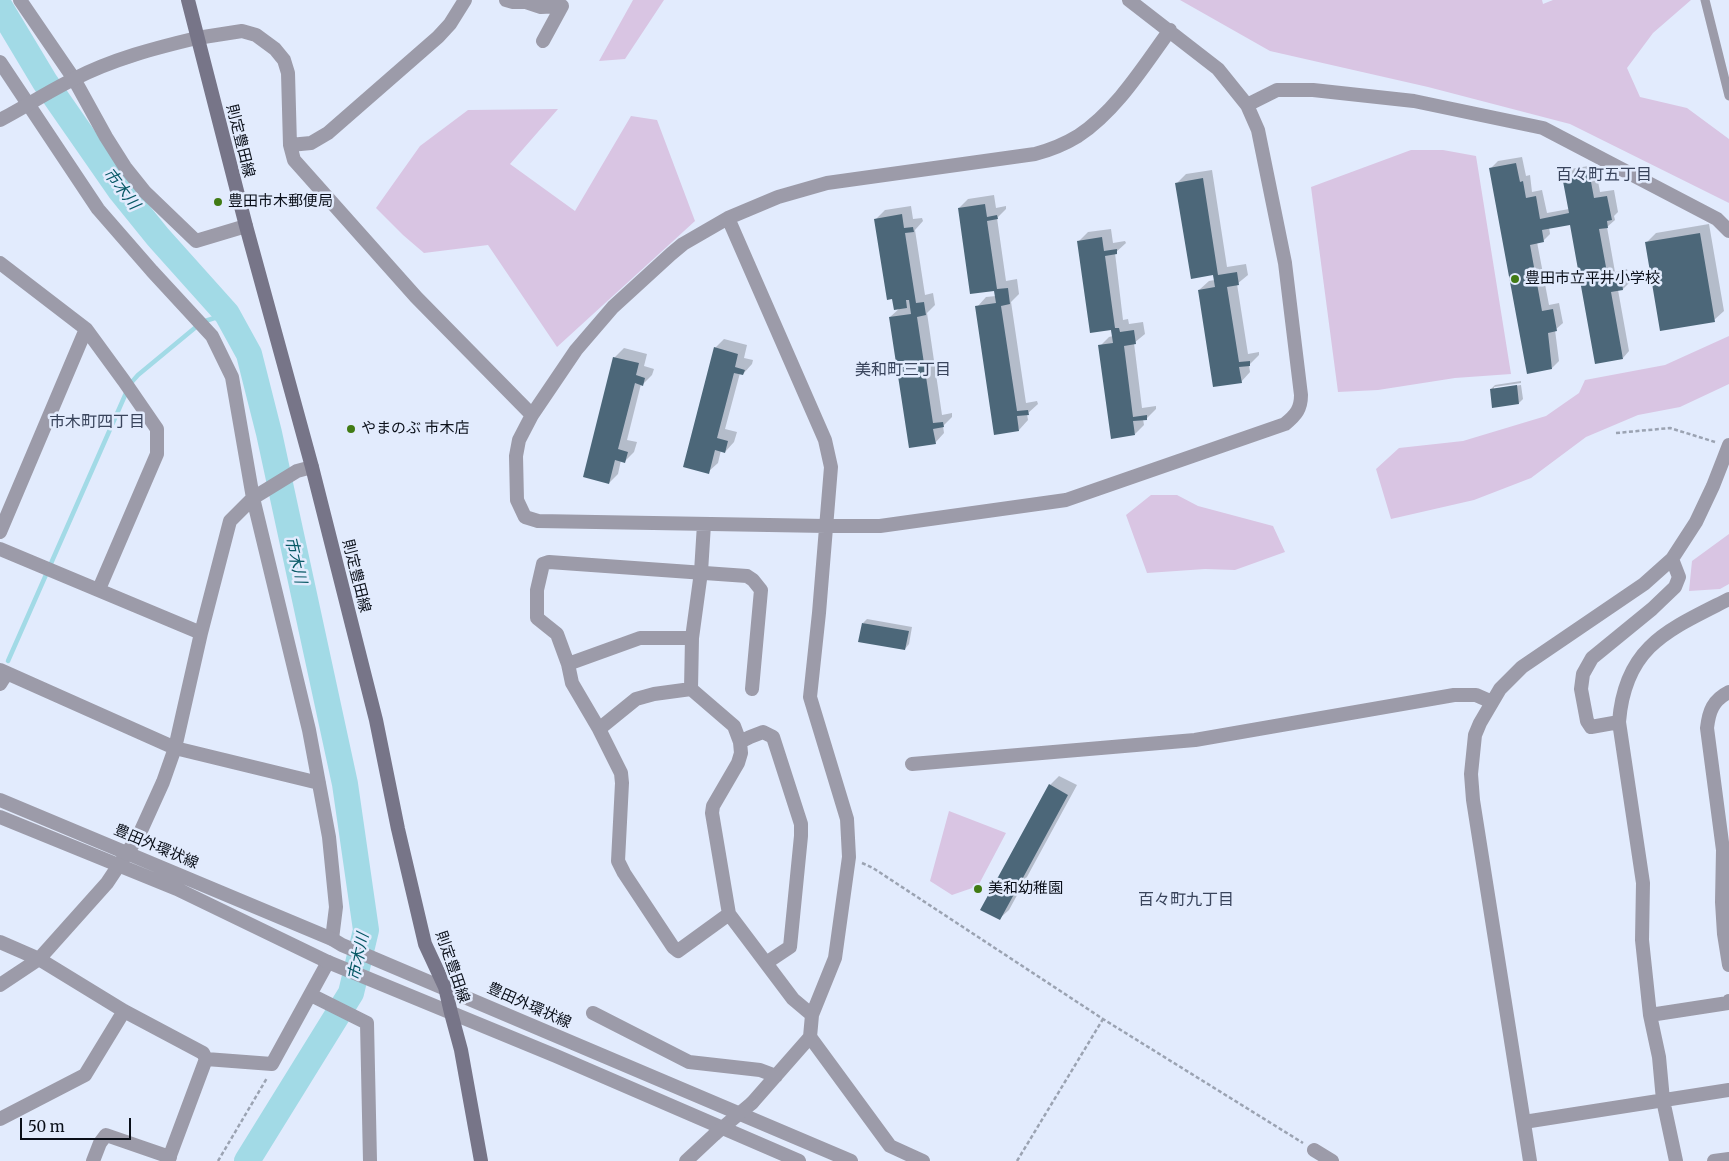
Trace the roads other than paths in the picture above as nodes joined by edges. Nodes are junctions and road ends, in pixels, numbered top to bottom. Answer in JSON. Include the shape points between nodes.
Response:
{"nodes":[{"id":1,"x":20,"y":0,"type":"edge"},
{"id":2,"x":188,"y":0,"type":"edge"},
{"id":3,"x":465,"y":0,"type":"edge"},
{"id":4,"x":506,"y":0,"type":"edge"},
{"id":5,"x":1129,"y":0,"type":"edge"},
{"id":6,"x":1705,"y":0,"type":"edge"},
{"id":7,"x":527,"y":1,"type":"edge"},
{"id":8,"x":1170,"y":30,"type":"junction"},
{"id":9,"x":197,"y":38,"type":"junction"},
{"id":10,"x":544,"y":41,"type":"dead end"},
{"id":11,"x":0,"y":62,"type":"edge"},
{"id":12,"x":74,"y":79,"type":"junction"},
{"id":13,"x":1729,"y":96,"type":"edge"},
{"id":14,"x":27,"y":105,"type":"junction"},
{"id":15,"x":1248,"y":105,"type":"junction"},
{"id":16,"x":0,"y":120,"type":"edge"},
{"id":17,"x":290,"y":145,"type":"junction"},
{"id":18,"x":728,"y":218,"type":"junction"},
{"id":19,"x":246,"y":226,"type":"junction"},
{"id":20,"x":1729,"y":231,"type":"edge"},
{"id":21,"x":0,"y":263,"type":"edge"},
{"id":22,"x":86,"y":329,"type":"junction"},
{"id":23,"x":532,"y":415,"type":"junction"},
{"id":24,"x":1729,"y":445,"type":"edge"},
{"id":25,"x":312,"y":467,"type":"junction"},
{"id":26,"x":253,"y":498,"type":"junction"},
{"id":27,"x":704,"y":524,"type":"junction"},
{"id":28,"x":826,"y":526,"type":"junction"},
{"id":29,"x":0,"y":532,"type":"edge"},
{"id":30,"x":0,"y":549,"type":"edge"},
{"id":31,"x":1672,"y":559,"type":"junction"},
{"id":32,"x":701,"y":572,"type":"junction"},
{"id":33,"x":99,"y":590,"type":"junction"},
{"id":34,"x":1729,"y":599,"type":"edge"},
{"id":35,"x":200,"y":633,"type":"junction"},
{"id":36,"x":692,"y":638,"type":"junction"},
{"id":37,"x":568,"y":664,"type":"junction"},
{"id":38,"x":2,"y":676,"type":"edge"},
{"id":39,"x":691,"y":689,"type":"junction"},
{"id":40,"x":752,"y":689,"type":"dead end"},
{"id":41,"x":1729,"y":692,"type":"edge"},
{"id":42,"x":1492,"y":702,"type":"junction"},
{"id":43,"x":1619,"y":722,"type":"junction"},
{"id":44,"x":599,"y":729,"type":"junction"},
{"id":45,"x":740,"y":742,"type":"junction"},
{"id":46,"x":174,"y":748,"type":"junction"},
{"id":47,"x":912,"y":764,"type":"dead end"},
{"id":48,"x":319,"y":782,"type":"junction"},
{"id":49,"x":0,"y":800,"type":"edge"},
{"id":50,"x":0,"y":817,"type":"edge"},
{"id":51,"x":128,"y":852,"type":"junction"},
{"id":52,"x":119,"y":866,"type":"junction"},
{"id":53,"x":729,"y":914,"type":"junction"},
{"id":54,"x":0,"y":942,"type":"edge"},
{"id":55,"x":337,"y":942,"type":"junction"},
{"id":56,"x":39,"y":959,"type":"junction"},
{"id":57,"x":766,"y":963,"type":"junction"},
{"id":58,"x":334,"y":964,"type":"junction"},
{"id":59,"x":1729,"y":965,"type":"edge"},
{"id":60,"x":0,"y":985,"type":"edge"},
{"id":61,"x":445,"y":987,"type":"junction"},
{"id":62,"x":311,"y":995,"type":"junction"},
{"id":63,"x":1729,"y":1001,"type":"edge"},
{"id":64,"x":124,"y":1010,"type":"junction"},
{"id":65,"x":451,"y":1013,"type":"junction"},
{"id":66,"x":593,"y":1013,"type":"dead end"},
{"id":67,"x":812,"y":1015,"type":"junction"},
{"id":68,"x":1650,"y":1015,"type":"junction"},
{"id":69,"x":810,"y":1037,"type":"junction"},
{"id":70,"x":206,"y":1059,"type":"junction"},
{"id":71,"x":776,"y":1076,"type":"junction"},
{"id":72,"x":1729,"y":1090,"type":"edge"},
{"id":73,"x":1663,"y":1100,"type":"junction"},
{"id":74,"x":0,"y":1118,"type":"edge"},
{"id":75,"x":1524,"y":1122,"type":"junction"},
{"id":76,"x":1314,"y":1150,"type":"road end"},
{"id":77,"x":169,"y":1159,"type":"edge"},
{"id":78,"x":1729,"y":1159,"type":"edge"},
{"id":79,"x":92,"y":1161,"type":"edge"},
{"id":80,"x":370,"y":1161,"type":"edge"},
{"id":81,"x":481,"y":1161,"type":"edge"},
{"id":82,"x":686,"y":1161,"type":"edge"},
{"id":83,"x":799,"y":1161,"type":"edge"},
{"id":84,"x":851,"y":1161,"type":"edge"},
{"id":85,"x":924,"y":1161,"type":"edge"},
{"id":86,"x":1332,"y":1161,"type":"edge"},
{"id":87,"x":1530,"y":1161,"type":"edge"},
{"id":88,"x":1676,"y":1161,"type":"edge"},
{"id":89,"x":1714,"y":1161,"type":"edge"}],
"edges":[{"from":1,"to":12,"type":"street"},
{"from":2,"to":9,"type":"main road","name":"則定豊田線"},
{"from":3,"to":17,"type":"street","via":[[438,37],[328,133],[311,143]]},
{"from":4,"to":7,"type":"street"},
{"from":5,"to":8,"type":"street"},
{"from":6,"to":13,"type":"lane"},
{"from":7,"to":10,"type":"street","via":[[541,7],[562,6]]},
{"from":8,"to":15,"type":"street","via":[[1218,69]]},
{"from":8,"to":18,"type":"street","via":[[1108,111],[1078,136],[1050,150],[827,183],[778,197]]},
{"from":9,"to":12,"type":"street","via":[[148,50]]},
{"from":9,"to":17,"type":"street","via":[[242,31],[256,35],[275,49],[284,60],[288,73]]},
{"from":9,"to":19,"type":"main road","name":"則定豊田線"},
{"from":11,"to":14,"type":"street"},
{"from":12,"to":14,"type":"street"},
{"from":12,"to":19,"type":"street","via":[[125,167],[145,192],[196,241]]},
{"from":14,"to":16,"type":"street"},
{"from":14,"to":26,"type":"street","via":[[98,209],[212,336],[232,377]]},
{"from":15,"to":20,"type":"street","via":[[1277,90],[1313,90],[1414,101],[1543,128],[1717,219]]},
{"from":15,"to":28,"type":"street","via":[[1258,130],[1285,263],[1301,394],[1299,411],[1293,418],[1285,424],[1066,500],[880,526]]},
{"from":17,"to":23,"type":"street","via":[[294,160],[302,170],[410,290]]},
{"from":18,"to":23,"type":"street","via":[[683,244],[613,308],[576,350]]},
{"from":18,"to":28,"type":"street","via":[[825,440],[830,467]]},
{"from":19,"to":25,"type":"main road","name":"則定豊田線"},
{"from":21,"to":22,"type":"street"},
{"from":22,"to":29,"type":"street"},
{"from":22,"to":33,"type":"street","via":[[157,429],[157,454]]},
{"from":23,"to":27,"type":"street","via":[[519,440],[516,456],[517,500],[525,516],[538,521]]},
{"from":24,"to":31,"type":"street","via":[[1696,522]]},
{"from":25,"to":26,"type":"street","via":[[297,471]]},
{"from":25,"to":61,"type":"main road","name":"則定豊田線","via":[[376,720],[425,944]]},
{"from":26,"to":35,"type":"street","via":[[230,521]]},
{"from":26,"to":48,"type":"street"},
{"from":27,"to":28,"type":"street"},
{"from":27,"to":32,"type":"street"},
{"from":28,"to":67,"type":"street","via":[[810,698],[847,819],[849,857],[835,958]]},
{"from":30,"to":33,"type":"street"},
{"from":31,"to":42,"type":"street","via":[[1644,584],[1522,667]]},
{"from":31,"to":43,"type":"street","via":[[1679,577],[1675,587],[1652,610],[1592,658],[1584,674],[1581,689],[1591,727]]},
{"from":32,"to":36,"type":"street"},
{"from":32,"to":37,"type":"street","via":[[543,564],[537,590],[537,618],[557,634]]},
{"from":32,"to":40,"type":"street","via":[[747,576],[760,590]]},
{"from":33,"to":35,"type":"street"},
{"from":34,"to":43,"type":"street","via":[[1657,640],[1642,653],[1626,684]]},
{"from":35,"to":46,"type":"street"},
{"from":36,"to":37,"type":"street","via":[[640,638]]},
{"from":36,"to":39,"type":"street"},
{"from":37,"to":44,"type":"street","via":[[572,683]]},
{"from":38,"to":46,"type":"street"},
{"from":39,"to":44,"type":"street","via":[[636,699]]},
{"from":39,"to":45,"type":"street","via":[[734,726]]},
{"from":41,"to":59,"type":"street","via":[[1710,710],[1708,728],[1724,850],[1722,902]]},
{"from":42,"to":47,"type":"street","via":[[1476,695],[1454,695],[1194,740]]},
{"from":42,"to":75,"type":"street","via":[[1476,735],[1471,774]]},
{"from":43,"to":68,"type":"street","via":[[1643,884],[1642,940]]},
{"from":44,"to":53,"type":"street","via":[[621,773],[618,861],[673,947],[678,950]]},
{"from":45,"to":53,"type":"street","via":[[738,763],[712,813]]},
{"from":45,"to":57,"type":"street","via":[[763,732],[773,737],[801,824],[790,946]]},
{"from":46,"to":48,"type":"street"},
{"from":46,"to":51,"type":"street","via":[[164,782]]},
{"from":48,"to":55,"type":"street","via":[[329,837]]},
{"from":49,"to":51,"type":"street","name":"豊田外環状線"},
{"from":50,"to":52,"type":"street","name":"豊田外環状線"},
{"from":51,"to":52,"type":"street"},
{"from":51,"to":55,"type":"street","name":"豊田外環状線"},
{"from":52,"to":56,"type":"street"},
{"from":52,"to":58,"type":"street","name":"豊田外環状線","via":[[177,888]]},
{"from":53,"to":57,"type":"street"},
{"from":54,"to":56,"type":"street"},
{"from":55,"to":61,"type":"street","name":"豊田外環状線"},
{"from":56,"to":60,"type":"street"},
{"from":56,"to":64,"type":"street"},
{"from":57,"to":67,"type":"street","via":[[793,998]]},
{"from":58,"to":62,"type":"street"},
{"from":58,"to":65,"type":"street","name":"豊田外環状線"},
{"from":61,"to":65,"type":"main road","name":"則定豊田線"},
{"from":61,"to":84,"type":"street","name":"豊田外環状線"},
{"from":62,"to":70,"type":"street","via":[[273,1063]]},
{"from":62,"to":80,"type":"street","via":[[367,1023]]},
{"from":63,"to":68,"type":"street"},
{"from":64,"to":70,"type":"street","via":[[203,1054]]},
{"from":64,"to":74,"type":"street","via":[[85,1076]]},
{"from":65,"to":81,"type":"main road","name":"則定豊田線"},
{"from":65,"to":83,"type":"street","name":"豊田外環状線"},
{"from":66,"to":71,"type":"street","via":[[689,1062],[760,1070]]},
{"from":67,"to":69,"type":"street"},
{"from":68,"to":73,"type":"street"},
{"from":69,"to":71,"type":"street"},
{"from":69,"to":85,"type":"street","via":[[890,1146]]},
{"from":70,"to":77,"type":"street"},
{"from":71,"to":82,"type":"street","bridge":true,"via":[[752,1103]]},
{"from":72,"to":73,"type":"street"},
{"from":73,"to":75,"type":"street"},
{"from":73,"to":88,"type":"street"},
{"from":75,"to":87,"type":"street"},
{"from":76,"to":86,"type":"street"},
{"from":77,"to":79,"type":"street","via":[[106,1135]]},
{"from":78,"to":89,"type":"street"}]}
